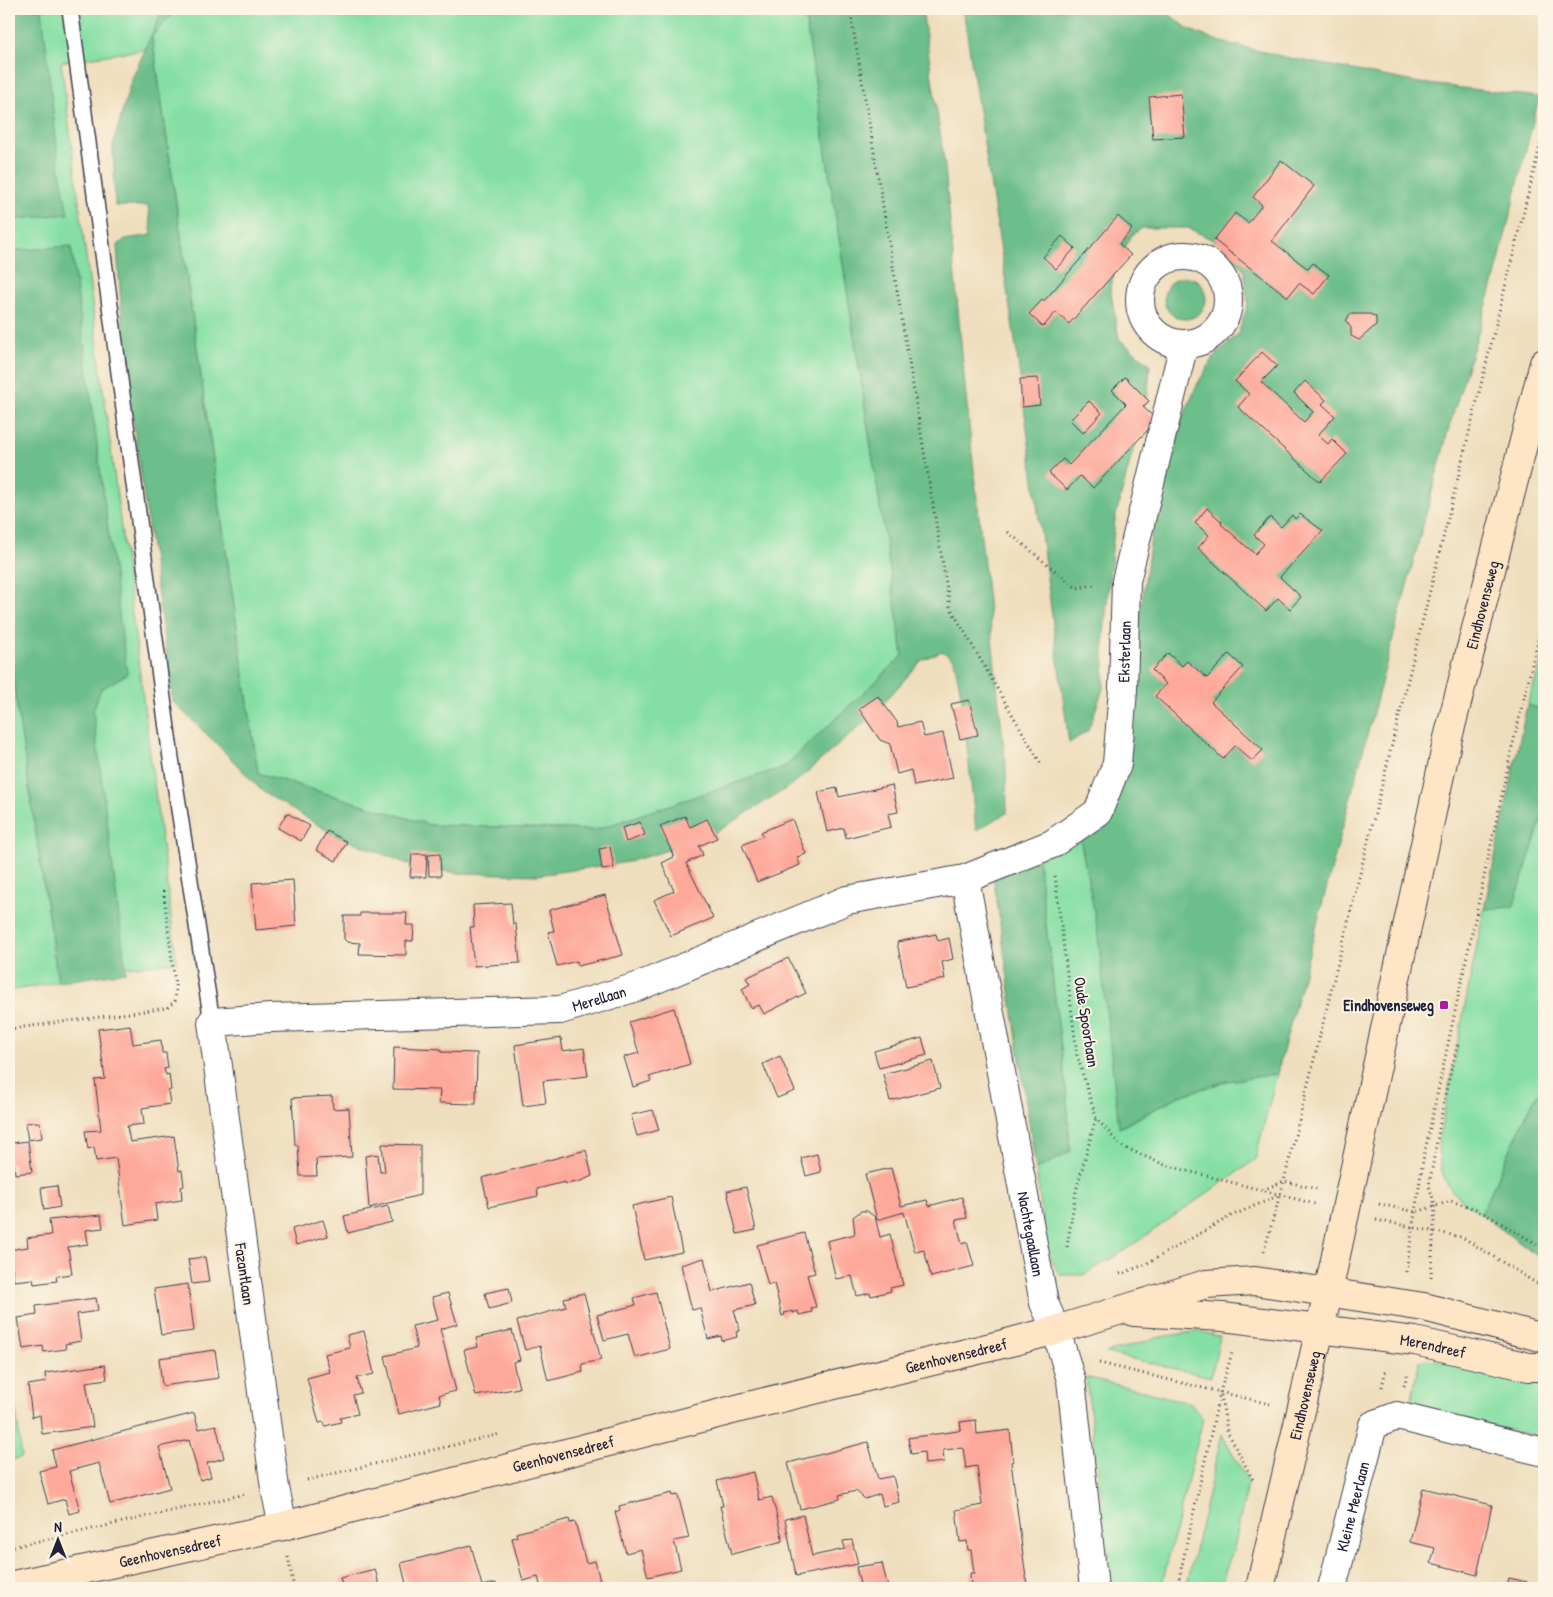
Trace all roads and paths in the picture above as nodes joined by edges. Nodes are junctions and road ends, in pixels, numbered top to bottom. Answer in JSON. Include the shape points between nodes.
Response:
{"nodes":[{"id":1,"x":70,"y":9,"type":"edge"},
{"id":2,"x":850,"y":9,"type":"edge"},
{"id":3,"x":1544,"y":130,"type":"edge"},
{"id":4,"x":1184,"y":344,"type":"dead end"},
{"id":5,"x":1544,"y":363,"type":"edge"},
{"id":6,"x":1008,"y":532,"type":"dead end"},
{"id":7,"x":1126,"y":581,"type":"junction"},
{"id":8,"x":1544,"y":615,"type":"edge"},
{"id":9,"x":1041,"y":764,"type":"dead end"},
{"id":10,"x":1052,"y":844,"type":"junction"},
{"id":11,"x":965,"y":879,"type":"junction"},
{"id":12,"x":162,"y":885,"type":"dead end"},
{"id":13,"x":212,"y":1022,"type":"junction"},
{"id":14,"x":9,"y":1029,"type":"edge"},
{"id":15,"x":1458,"y":1042,"type":"dead end"},
{"id":16,"x":1096,"y":1118,"type":"junction"},
{"id":17,"x":1280,"y":1195,"type":"junction"},
{"id":18,"x":1435,"y":1205,"type":"junction"},
{"id":19,"x":1413,"y":1228,"type":"junction"},
{"id":20,"x":1433,"y":1230,"type":"junction"},
{"id":21,"x":1544,"y":1248,"type":"edge"},
{"id":22,"x":1118,"y":1276,"type":"dead end"},
{"id":23,"x":1041,"y":1284,"type":"junction"},
{"id":24,"x":1544,"y":1288,"type":"edge"},
{"id":25,"x":1328,"y":1292,"type":"junction"},
{"id":26,"x":1413,"y":1305,"type":"junction"},
{"id":27,"x":1115,"y":1311,"type":"junction"},
{"id":28,"x":1320,"y":1329,"type":"junction"},
{"id":29,"x":1544,"y":1338,"type":"edge"},
{"id":30,"x":1404,"y":1340,"type":"junction"},
{"id":31,"x":1059,"y":1342,"type":"junction"},
{"id":32,"x":1544,"y":1367,"type":"edge"},
{"id":33,"x":1220,"y":1392,"type":"junction"},
{"id":34,"x":1302,"y":1411,"type":"junction"},
{"id":35,"x":1385,"y":1420,"type":"junction"},
{"id":36,"x":1544,"y":1452,"type":"edge"},
{"id":37,"x":1276,"y":1522,"type":"junction"},
{"id":38,"x":282,"y":1526,"type":"junction"},
{"id":39,"x":287,"y":1553,"type":"dead end"},
{"id":40,"x":59,"y":1582,"type":"edge"},
{"id":41,"x":9,"y":1586,"type":"edge"},
{"id":42,"x":294,"y":1588,"type":"edge"},
{"id":43,"x":1094,"y":1588,"type":"edge"},
{"id":44,"x":1178,"y":1588,"type":"edge"},
{"id":45,"x":1260,"y":1588,"type":"edge"},
{"id":46,"x":1332,"y":1588,"type":"edge"}],
"edges":[{"from":1,"to":13,"type":"lane","via":[[171,758]]},
{"from":2,"to":9,"type":"path","via":[[950,606]]},
{"from":3,"to":17,"type":"path"},
{"from":4,"to":7,"type":"street","name":"Eksterlaan"},
{"from":5,"to":25,"type":"street","name":"Eindhovenseweg","via":[[1448,738]]},
{"from":6,"to":7,"type":"path","via":[[1076,588]]},
{"from":7,"to":10,"type":"street","name":"Eksterlaan","via":[[1117,764],[1098,812]]},
{"from":8,"to":19,"type":"path","via":[[1511,752],[1423,1160]]},
{"from":10,"to":11,"type":"street","name":"Eksterlaan"},
{"from":10,"to":16,"type":"path","name":"Oude Spoorbaan","via":[[1077,1055]]},
{"from":11,"to":13,"type":"street","name":"Merellaan","via":[[847,900],[637,987],[560,1010]]},
{"from":11,"to":23,"type":"street","name":"Nachtegaallaan"},
{"from":12,"to":14,"type":"path","via":[[175,1001],[167,1008]]},
{"from":13,"to":38,"type":"street","name":"Fazantlaan"},
{"from":15,"to":18,"type":"path","via":[[1429,1186]]},
{"from":16,"to":17,"type":"path","name":"Oude Spoorbaan","via":[[1121,1146],[1165,1165]]},
{"from":16,"to":23,"type":"path","via":[[1076,1191],[1069,1245]]},
{"from":17,"to":22,"type":"path","via":[[1231,1216]]},
{"from":18,"to":20,"type":"path"},
{"from":18,"to":21,"type":"path","via":[[1451,1201],[1476,1209]]},
{"from":19,"to":20,"type":"path"},
{"from":19,"to":26,"type":"path"},
{"from":20,"to":24,"type":"path","via":[[1462,1237]]},
{"from":20,"to":26,"type":"path","via":[[1431,1277]]},
{"from":23,"to":31,"type":"street","name":"Nachtegaallaan","via":[[1044,1303]]},
{"from":25,"to":26,"type":"street","name":"Merendreef"},
{"from":25,"to":27,"type":"street","name":"Geenhovensedreef","via":[[1255,1281],[1206,1284]]},
{"from":25,"to":28,"type":"street","name":"Eindhovenseweg"},
{"from":26,"to":29,"type":"street","name":"Merendreef"},
{"from":27,"to":28,"type":"street","name":"Geenhovensedreef","via":[[1223,1317]]},
{"from":27,"to":31,"type":"street","name":"Geenhovensedreef"},
{"from":28,"to":30,"type":"street","name":"Merendreef"},
{"from":28,"to":34,"type":"street","name":"Eindhovenseweg"},
{"from":30,"to":32,"type":"street","name":"Merendreef","via":[[1529,1367]]},
{"from":30,"to":35,"type":"path"},
{"from":30,"to":35,"type":"path"},
{"from":31,"to":33,"type":"path"},
{"from":31,"to":38,"type":"street","name":"Geenhovensedreef","via":[[738,1408]]},
{"from":31,"to":43,"type":"street","name":"Nachtegaallaan","via":[[1071,1380]]},
{"from":33,"to":34,"type":"path"},
{"from":33,"to":37,"type":"path","via":[[1226,1432]]},
{"from":33,"to":44,"type":"path"},
{"from":34,"to":37,"type":"street","name":"Eindhovenseweg"},
{"from":35,"to":36,"type":"street"},
{"from":35,"to":46,"type":"street","name":"Kleine Meerlaan"},
{"from":37,"to":45,"type":"street","name":"Eindhovenseweg"},
{"from":38,"to":40,"type":"street","name":"Geenhovensedreef"},
{"from":39,"to":42,"type":"path"},
{"from":40,"to":41,"type":"street","name":"Geenhovensedreef"}]}
